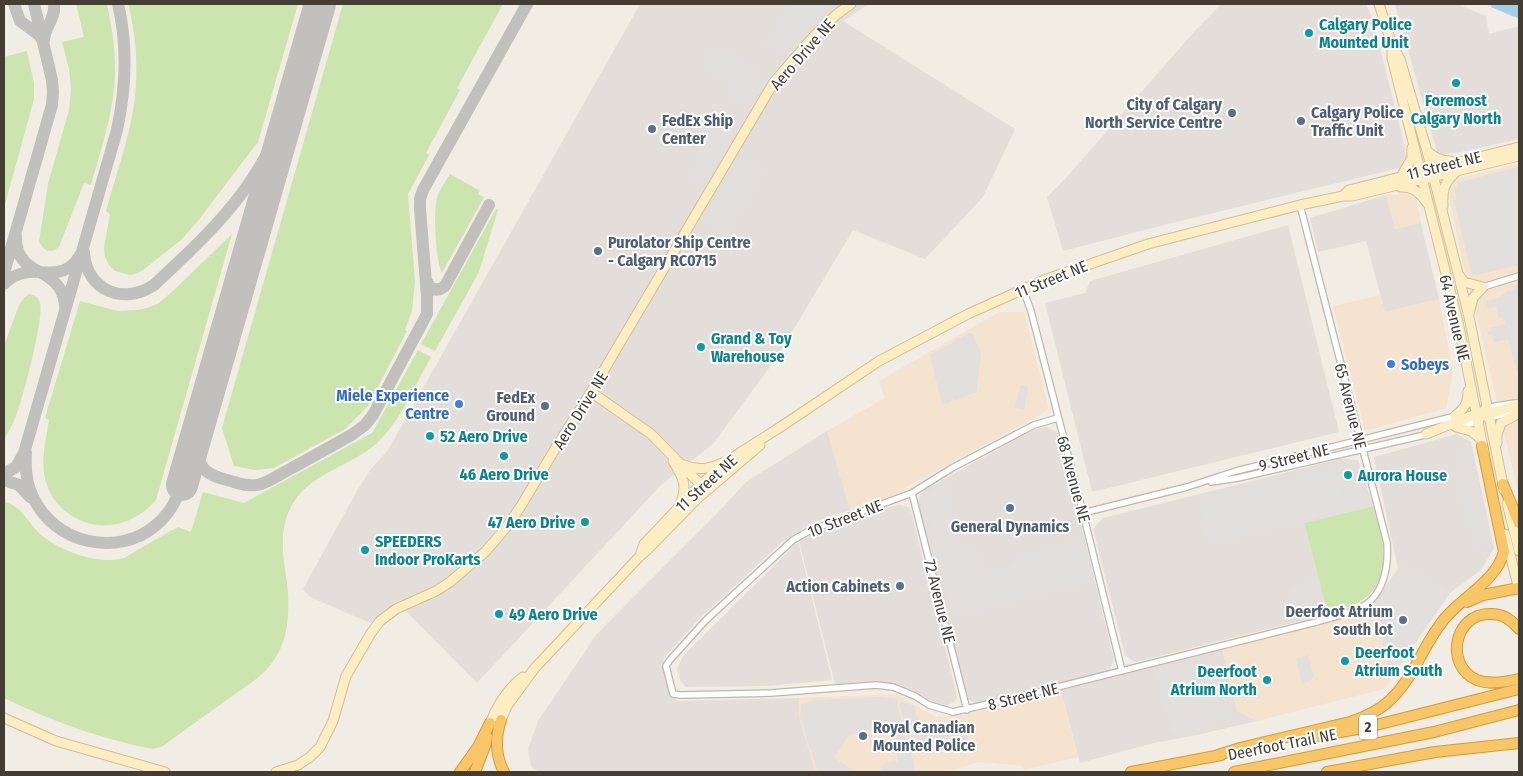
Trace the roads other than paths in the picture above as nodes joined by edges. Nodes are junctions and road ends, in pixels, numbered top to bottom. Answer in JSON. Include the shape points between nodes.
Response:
{"nodes":[{"id":1,"x":850,"y":4,"type":"edge"},
{"id":2,"x":1379,"y":4,"type":"edge"},
{"id":3,"x":1392,"y":45,"type":"junction"},
{"id":4,"x":1412,"y":132,"type":"junction"},
{"id":5,"x":1519,"y":147,"type":"edge"},
{"id":6,"x":1509,"y":149,"type":"junction"},
{"id":7,"x":1427,"y":151,"type":"junction"},
{"id":8,"x":1519,"y":156,"type":"edge"},
{"id":9,"x":1462,"y":161,"type":"junction"},
{"id":10,"x":1457,"y":171,"type":"junction"},
{"id":11,"x":1432,"y":173,"type":"junction"},
{"id":12,"x":1402,"y":175,"type":"junction"},
{"id":13,"x":1422,"y":175,"type":"junction"},
{"id":14,"x":1388,"y":187,"type":"junction"},
{"id":15,"x":1343,"y":196,"type":"junction"},
{"id":16,"x":1300,"y":205,"type":"junction"},
{"id":17,"x":1428,"y":205,"type":"junction"},
{"id":18,"x":1444,"y":223,"type":"junction"},
{"id":19,"x":1457,"y":272,"type":"junction"},
{"id":20,"x":1519,"y":276,"type":"edge"},
{"id":21,"x":1483,"y":287,"type":"junction"},
{"id":22,"x":1023,"y":289,"type":"junction"},
{"id":23,"x":1468,"y":317,"type":"junction"},
{"id":24,"x":1461,"y":339,"type":"junction"},
{"id":25,"x":591,"y":392,"type":"junction"},
{"id":26,"x":1519,"y":403,"type":"edge"},
{"id":27,"x":1519,"y":412,"type":"edge"},
{"id":28,"x":1482,"y":415,"type":"junction"},
{"id":29,"x":1455,"y":416,"type":"junction"},
{"id":30,"x":1058,"y":418,"type":"junction"},
{"id":31,"x":785,"y":424,"type":"junction"},
{"id":32,"x":1456,"y":427,"type":"junction"},
{"id":33,"x":1426,"y":434,"type":"junction"},
{"id":34,"x":1360,"y":440,"type":"junction"},
{"id":35,"x":1482,"y":442,"type":"junction"},
{"id":36,"x":661,"y":444,"type":"junction"},
{"id":37,"x":1363,"y":450,"type":"junction"},
{"id":38,"x":1497,"y":459,"type":"junction"},
{"id":39,"x":728,"y":461,"type":"junction"},
{"id":40,"x":680,"y":462,"type":"junction"},
{"id":41,"x":1503,"y":484,"type":"junction"},
{"id":42,"x":1186,"y":487,"type":"junction"},
{"id":43,"x":703,"y":488,"type":"junction"},
{"id":44,"x":912,"y":493,"type":"junction"},
{"id":45,"x":678,"y":508,"type":"junction"},
{"id":46,"x":1084,"y":513,"type":"junction"},
{"id":47,"x":1519,"y":523,"type":"edge"},
{"id":48,"x":1519,"y":551,"type":"edge"},
{"id":49,"x":640,"y":556,"type":"junction"},
{"id":50,"x":1519,"y":556,"type":"edge"},
{"id":51,"x":1519,"y":589,"type":"edge"},
{"id":52,"x":1368,"y":602,"type":"joint"},
{"id":53,"x":1459,"y":605,"type":"junction"},
{"id":54,"x":1519,"y":629,"type":"edge"},
{"id":55,"x":534,"y":669,"type":"junction"},
{"id":56,"x":1122,"y":671,"type":"junction"},
{"id":57,"x":1519,"y":679,"type":"edge"},
{"id":58,"x":1519,"y":690,"type":"edge"},
{"id":59,"x":673,"y":694,"type":"joint"},
{"id":60,"x":967,"y":710,"type":"junction"},
{"id":61,"x":1519,"y":710,"type":"edge"},
{"id":62,"x":4,"y":718,"type":"edge"},
{"id":63,"x":501,"y":720,"type":"joint"},
{"id":64,"x":490,"y":723,"type":"junction"},
{"id":65,"x":1519,"y":743,"type":"edge"},
{"id":66,"x":1466,"y":748,"type":"junction"},
{"id":67,"x":1519,"y":748,"type":"edge"},
{"id":68,"x":1216,"y":756,"type":"junction"},
{"id":69,"x":165,"y":772,"type":"edge"},
{"id":70,"x":276,"y":772,"type":"edge"},
{"id":71,"x":460,"y":772,"type":"edge"},
{"id":72,"x":476,"y":772,"type":"edge"},
{"id":73,"x":504,"y":772,"type":"edge"},
{"id":74,"x":1131,"y":772,"type":"edge"},
{"id":75,"x":1234,"y":772,"type":"edge"},
{"id":76,"x":1327,"y":772,"type":"edge"}],
"edges":[{"from":1,"to":25,"type":"street","name":"Aero Drive NE","via":[[814,36],[774,82]]},
{"from":2,"to":3,"type":"street","name":"64 Avenue NE"},
{"from":3,"to":4,"type":"street","name":"64 Avenue NE","via":[[1392,58]]},
{"from":3,"to":7,"type":"street","name":"64 Avenue NE","via":[[1400,59]]},
{"from":4,"to":12,"type":"street","via":[[1412,158]]},
{"from":4,"to":13,"type":"street","name":"64 Avenue NE"},
{"from":5,"to":6,"type":"street","name":"11 Street NE"},
{"from":6,"to":9,"type":"street","name":"11 Street NE"},
{"from":6,"to":11,"type":"street"},
{"from":7,"to":9,"type":"street","via":[[1441,160]]},
{"from":7,"to":11,"type":"street","name":"64 Avenue NE"},
{"from":8,"to":10,"type":"street","name":"11 Street NE"},
{"from":9,"to":11,"type":"street","name":"11 Street NE"},
{"from":10,"to":11,"type":"street","name":"11 Street NE"},
{"from":10,"to":18,"type":"street","via":[[1448,178],[1443,190]]},
{"from":11,"to":13,"type":"street","name":"11 Street NE"},
{"from":11,"to":18,"type":"street","name":"64 Avenue NE"},
{"from":12,"to":13,"type":"street","name":"11 Street NE"},
{"from":12,"to":15,"type":"street","name":"11 Street NE","via":[[1349,190]]},
{"from":13,"to":14,"type":"street","name":"11 Street NE"},
{"from":13,"to":17,"type":"street","name":"64 Avenue NE"},
{"from":14,"to":15,"type":"street","name":"11 Street NE"},
{"from":14,"to":17,"type":"street","via":[[1415,190]]},
{"from":15,"to":16,"type":"street","name":"11 Street NE"},
{"from":16,"to":22,"type":"street","name":"11 Street NE","via":[[1148,244]]},
{"from":16,"to":34,"type":"street","name":"65 Avenue NE"},
{"from":17,"to":24,"type":"street","name":"64 Avenue NE"},
{"from":18,"to":19,"type":"street","name":"64 Avenue NE"},
{"from":19,"to":21,"type":"street","via":[[1464,282]]},
{"from":19,"to":23,"type":"street","name":"64 Avenue NE"},
{"from":20,"to":21,"type":"street"},
{"from":21,"to":23,"type":"street","via":[[1473,298]]},
{"from":22,"to":30,"type":"street","name":"68 Avenue NE"},
{"from":22,"to":31,"type":"street","name":"11 Street NE","via":[[879,361]]},
{"from":23,"to":28,"type":"street","name":"64 Avenue NE"},
{"from":24,"to":28,"type":"street","name":"64 Avenue NE"},
{"from":24,"to":29,"type":"street","via":[[1468,397],[1466,407]]},
{"from":25,"to":36,"type":"street"},
{"from":25,"to":70,"type":"street","name":"Aero Drive NE","via":[[505,529],[485,552],[450,582],[396,609],[380,622],[346,676],[333,721],[320,747],[298,766]]},
{"from":26,"to":28,"type":"street"},
{"from":27,"to":28,"type":"street","name":"9 Street NE"},
{"from":27,"to":38,"type":"street","via":[[1501,423],[1497,435]]},
{"from":28,"to":29,"type":"street","name":"9 Street NE"},
{"from":28,"to":32,"type":"street","name":"9 Street NE"},
{"from":28,"to":33,"type":"street"},
{"from":28,"to":35,"type":"street","name":"64 Avenue NE"},
{"from":28,"to":38,"type":"street","name":"64 Avenue NE"},
{"from":28,"to":50,"type":"street","via":[[1512,540]]},
{"from":29,"to":34,"type":"street","name":"9 Street NE"},
{"from":30,"to":44,"type":"street","name":"10 Street NE","via":[[1034,425]]},
{"from":30,"to":46,"type":"street","name":"68 Avenue NE"},
{"from":31,"to":39,"type":"street","name":"11 Street NE"},
{"from":31,"to":43,"type":"street","name":"11 Street NE"},
{"from":32,"to":33,"type":"street","name":"9 Street NE"},
{"from":32,"to":35,"type":"street","via":[[1471,431]]},
{"from":33,"to":37,"type":"street","name":"9 Street NE"},
{"from":34,"to":37,"type":"street","name":"65 Avenue NE"},
{"from":34,"to":42,"type":"street","name":"9 Street NE"},
{"from":35,"to":51,"type":"street","name":"64 Avenue NE"},
{"from":35,"to":53,"type":"highway","via":[[1504,552],[1500,564],[1488,579]]},
{"from":36,"to":40,"type":"street"},
{"from":36,"to":45,"type":"street","via":[[685,486]]},
{"from":37,"to":42,"type":"street","name":"9 Street NE"},
{"from":37,"to":52,"type":"street","name":"65 Avenue NE","via":[[1388,555],[1387,573],[1379,590]]},
{"from":38,"to":41,"type":"street","name":"64 Avenue NE"},
{"from":39,"to":40,"type":"street","via":[[701,469]]},
{"from":39,"to":43,"type":"street","name":"11 Street NE"},
{"from":40,"to":43,"type":"street"},
{"from":41,"to":47,"type":"highway"},
{"from":41,"to":48,"type":"street","name":"64 Avenue NE"},
{"from":42,"to":46,"type":"street","name":"9 Street NE"},
{"from":43,"to":45,"type":"street","name":"11 Street NE"},
{"from":43,"to":49,"type":"street","name":"11 Street NE"},
{"from":44,"to":59,"type":"street","name":"10 Street NE","via":[[808,531],[793,540],[706,620],[669,661],[666,666]]},
{"from":44,"to":60,"type":"street","name":"72 Avenue NE"},
{"from":45,"to":49,"type":"street","name":"11 Street NE","via":[[644,544]]},
{"from":46,"to":56,"type":"street","name":"68 Avenue NE"},
{"from":49,"to":55,"type":"street","name":"11 Street NE"},
{"from":51,"to":53,"type":"highway","via":[[1483,595]]},
{"from":52,"to":56,"type":"street","name":"8 Street NE","via":[[1357,609],[1316,622]]},
{"from":53,"to":68,"type":"highway","via":[[1440,624],[1400,689],[1380,708],[1350,722]]},
{"from":54,"to":57,"type":"highway","via":[[1510,619],[1500,615],[1477,616],[1462,629],[1456,651],[1463,669],[1477,680]]},
{"from":55,"to":63,"type":"street","name":"11 Street NE","via":[[507,706]]},
{"from":55,"to":64,"type":"street","name":"11 Street NE","via":[[518,681],[496,708]]},
{"from":56,"to":60,"type":"street","name":"8 Street NE"},
{"from":58,"to":68,"type":"highway","name":"Deerfoot Trail NE","number":"2","via":[[1368,727]]},
{"from":59,"to":60,"type":"street","name":"8 Street NE","via":[[771,693],[876,685],[893,687],[945,711]]},
{"from":61,"to":75,"type":"highway","name":"Deerfoot Trail NE","number":"2","via":[[1434,732]]},
{"from":62,"to":69,"type":"street","via":[[56,741]]},
{"from":63,"to":73,"type":"highway","via":[[496,744]]},
{"from":64,"to":71,"type":"highway"},
{"from":64,"to":72,"type":"highway"},
{"from":65,"to":66,"type":"highway"},
{"from":66,"to":67,"type":"highway"},
{"from":66,"to":76,"type":"highway"},
{"from":68,"to":74,"type":"highway","name":"Deerfoot Trail NE","number":"2"}]}
